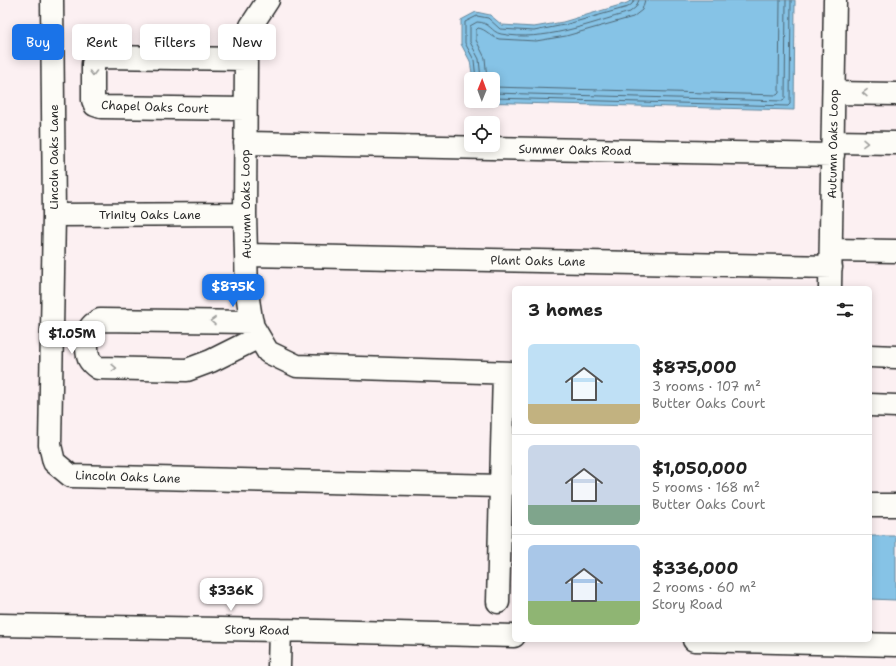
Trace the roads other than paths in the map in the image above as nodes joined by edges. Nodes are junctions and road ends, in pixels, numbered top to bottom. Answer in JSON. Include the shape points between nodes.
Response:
{"nodes":[{"id":1,"x":52,"y":0,"type":"edge"},
{"id":2,"x":268,"y":0,"type":"edge"},
{"id":3,"x":835,"y":0,"type":"edge"},
{"id":4,"x":252,"y":24,"type":"edge"},
{"id":5,"x":218,"y":59,"type":"edge"},
{"id":6,"x":246,"y":60,"type":"edge"},
{"id":7,"x":834,"y":93,"type":"junction"},
{"id":8,"x":896,"y":94,"type":"edge"},
{"id":9,"x":245,"y":109,"type":"junction"},
{"id":10,"x":245,"y":143,"type":"junction"},
{"id":11,"x":896,"y":143,"type":"edge"},
{"id":12,"x":833,"y":148,"type":"junction"},
{"id":13,"x":245,"y":214,"type":"junction"},
{"id":14,"x":54,"y":215,"type":"junction"},
{"id":15,"x":896,"y":251,"type":"edge"},
{"id":16,"x":246,"y":255,"type":"junction"},
{"id":17,"x":831,"y":268,"type":"edge"},
{"id":18,"x":256,"y":329,"type":"junction"},
{"id":19,"x":872,"y":356,"type":"edge"},
{"id":20,"x":896,"y":357,"type":"edge"},
{"id":21,"x":509,"y":373,"type":"edge"},
{"id":22,"x":872,"y":406,"type":"edge"},
{"id":23,"x":896,"y":406,"type":"edge"},
{"id":24,"x":501,"y":486,"type":"junction"},
{"id":25,"x":872,"y":505,"type":"edge"},
{"id":26,"x":896,"y":505,"type":"edge"},
{"id":27,"x":498,"y":602,"type":"dead end"},
{"id":28,"x":0,"y":625,"type":"edge"},
{"id":29,"x":280,"y":630,"type":"junction"},
{"id":30,"x":512,"y":636,"type":"edge"},
{"id":31,"x":775,"y":642,"type":"edge"},
{"id":32,"x":896,"y":645,"type":"edge"},
{"id":33,"x":279,"y":666,"type":"edge"}],
"edges":[{"from":1,"to":14,"type":"street","name":"Lincoln Oaks Lane"},
{"from":2,"to":4,"type":"street","name":"Autumn Oaks Loop"},
{"from":3,"to":7,"type":"street","name":"Autumn Oaks Loop"},
{"from":5,"to":9,"type":"street","name":"Chapel Oaks Court","one_way":true,"via":[[102,57],[96,59],[93,64],[93,100],[95,105],[101,107]]},
{"from":6,"to":9,"type":"street","name":"Autumn Oaks Loop"},
{"from":8,"to":7,"type":"street","one_way":true},
{"from":7,"to":12,"type":"street","name":"Autumn Oaks Loop"},
{"from":9,"to":10,"type":"street","name":"Autumn Oaks Loop"},
{"from":10,"to":12,"type":"street","name":"Summer Oaks Road"},
{"from":10,"to":13,"type":"street","name":"Autumn Oaks Loop"},
{"from":12,"to":11,"type":"street","name":"Summer Oaks Road","one_way":true},
{"from":12,"to":17,"type":"street","name":"Autumn Oaks Loop"},
{"from":13,"to":14,"type":"street","name":"Trinity Oaks Lane"},
{"from":13,"to":16,"type":"street","name":"Autumn Oaks Loop"},
{"from":14,"to":24,"type":"street","name":"Lincoln Oaks Lane","via":[[50,445],[54,462],[71,476]]},
{"from":15,"to":17,"type":"street","name":"Plant Oaks Lane"},
{"from":16,"to":17,"type":"street","name":"Plant Oaks Lane"},
{"from":16,"to":18,"type":"street","name":"Autumn Oaks Loop","via":[[247,293]]},
{"from":18,"to":18,"type":"street","one_way":true,"via":[[100,320],[93,323],[89,329],[87,345],[90,359],[98,368],[187,370],[211,361]]},
{"from":18,"to":21,"type":"street","name":"Autumn Oaks Loop","via":[[268,352],[297,366]]},
{"from":19,"to":20,"type":"street"},
{"from":21,"to":24,"type":"street"},
{"from":22,"to":23,"type":"street"},
{"from":24,"to":27,"type":"street"},
{"from":25,"to":26,"type":"street"},
{"from":28,"to":29,"type":"street","name":"Story Road"},
{"from":29,"to":30,"type":"street","name":"Story Road"},
{"from":29,"to":33,"type":"street"},
{"from":31,"to":32,"type":"street"}]}
